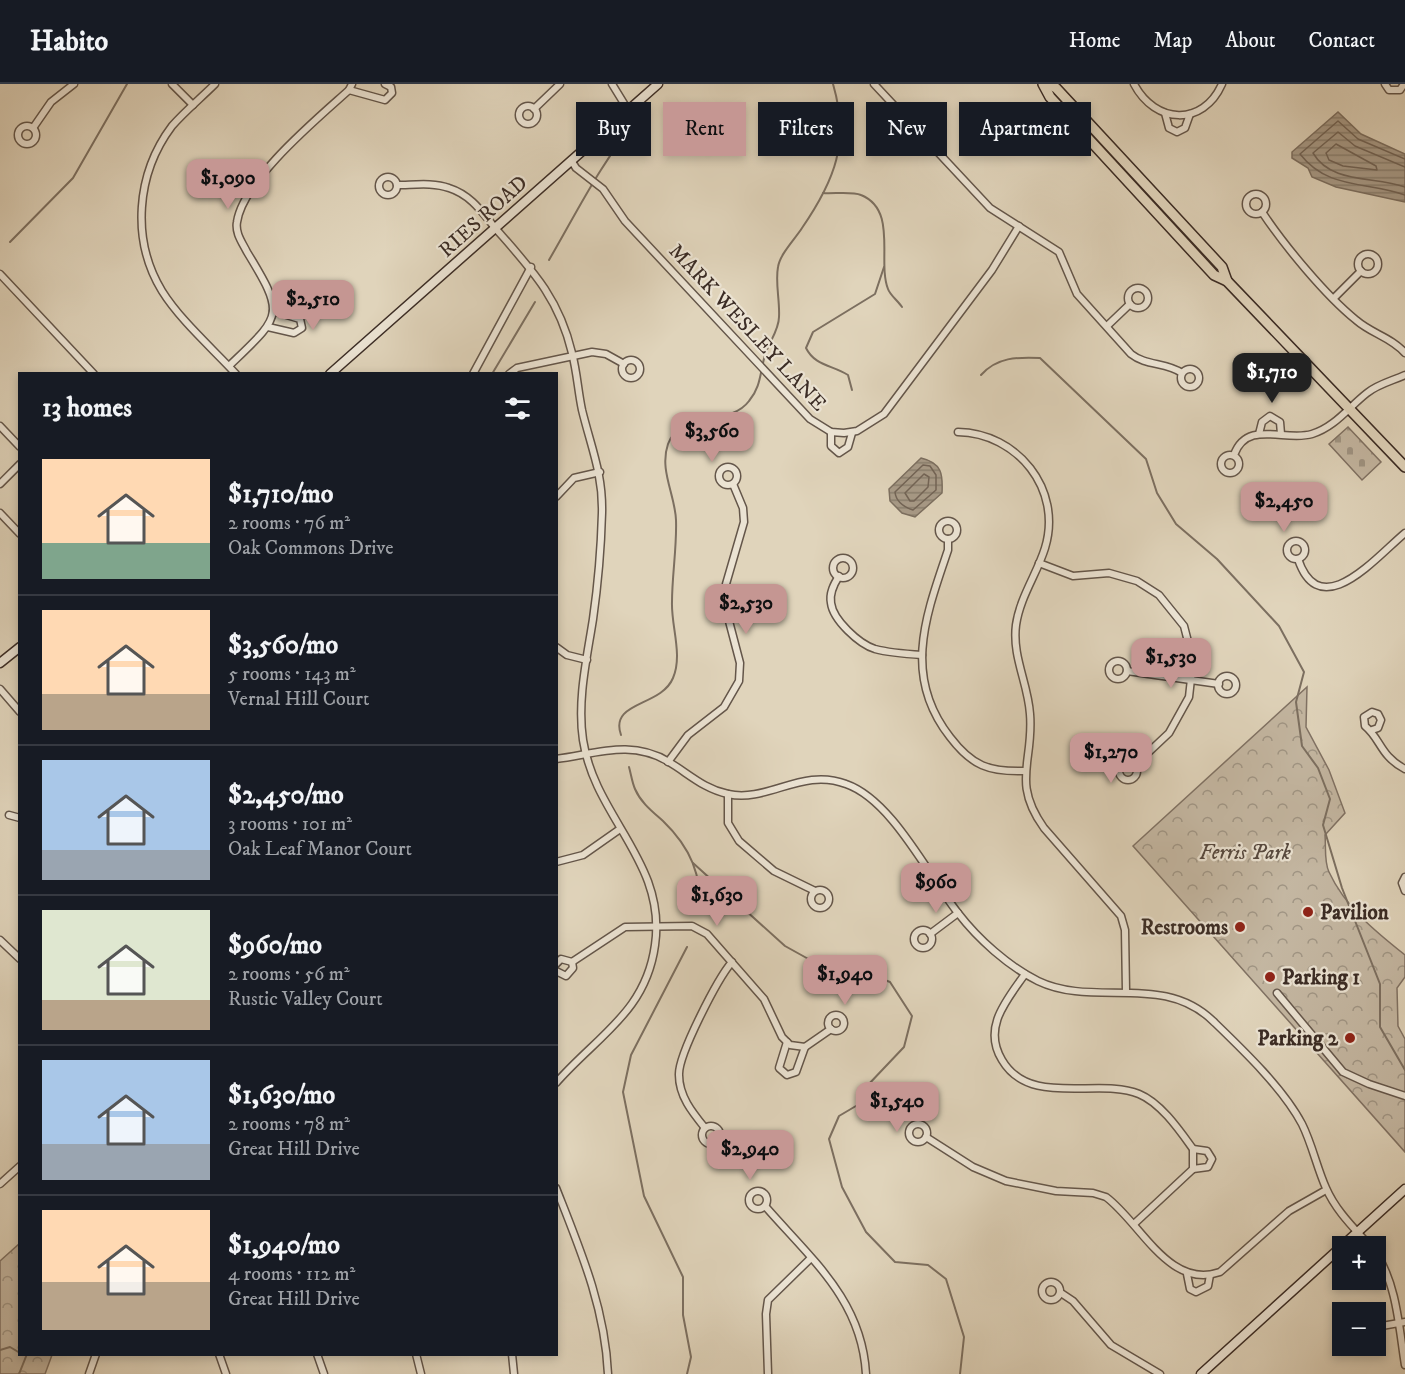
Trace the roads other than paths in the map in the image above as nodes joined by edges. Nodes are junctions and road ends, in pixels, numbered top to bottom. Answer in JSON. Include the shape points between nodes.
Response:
{"nodes":[{"id":1,"x":74,"y":84,"type":"edge"},
{"id":2,"x":172,"y":84,"type":"edge"},
{"id":3,"x":215,"y":84,"type":"edge"},
{"id":4,"x":385,"y":84,"type":"edge"},
{"id":5,"x":560,"y":84,"type":"edge"},
{"id":6,"x":612,"y":84,"type":"edge"},
{"id":7,"x":658,"y":84,"type":"edge"},
{"id":8,"x":874,"y":84,"type":"edge"},
{"id":9,"x":1043,"y":84,"type":"edge"},
{"id":10,"x":1048,"y":84,"type":"edge"},
{"id":11,"x":1134,"y":84,"type":"edge"},
{"id":12,"x":1222,"y":84,"type":"edge"},
{"id":13,"x":1386,"y":84,"type":"edge"},
{"id":14,"x":1404,"y":84,"type":"edge"},
{"id":15,"x":351,"y":87,"type":"edge"},
{"id":16,"x":623,"y":102,"type":"edge"},
{"id":17,"x":637,"y":102,"type":"edge"},
{"id":18,"x":193,"y":105,"type":"junction"},
{"id":19,"x":534,"y":109,"type":"dead end"},
{"id":20,"x":1165,"y":113,"type":"junction"},
{"id":21,"x":1190,"y":114,"type":"junction"},
{"id":22,"x":33,"y":128,"type":"dead end"},
{"id":23,"x":576,"y":156,"type":"edge"},
{"id":24,"x":571,"y":160,"type":"junction"},
{"id":25,"x":397,"y":185,"type":"dead end"},
{"id":26,"x":1262,"y":212,"type":"dead end"},
{"id":27,"x":1019,"y":226,"type":"junction"},
{"id":28,"x":496,"y":229,"type":"junction"},
{"id":29,"x":531,"y":267,"type":"junction"},
{"id":30,"x":1361,"y":271,"type":"dead end"},
{"id":31,"x":0,"y":274,"type":"edge"},
{"id":32,"x":1227,"y":281,"type":"junction"},
{"id":33,"x":1334,"y":298,"type":"junction"},
{"id":34,"x":1131,"y":304,"type":"dead end"},
{"id":35,"x":273,"y":311,"type":"junction"},
{"id":36,"x":1107,"y":326,"type":"junction"},
{"id":37,"x":268,"y":327,"type":"junction"},
{"id":38,"x":1405,"y":353,"type":"edge"},
{"id":39,"x":573,"y":356,"type":"junction"},
{"id":40,"x":624,"y":364,"type":"dead end"},
{"id":41,"x":229,"y":366,"type":"junction"},
{"id":42,"x":92,"y":372,"type":"edge"},
{"id":43,"x":234,"y":372,"type":"edge"},
{"id":44,"x":332,"y":372,"type":"edge"},
{"id":45,"x":474,"y":372,"type":"edge"},
{"id":46,"x":512,"y":372,"type":"edge"},
{"id":47,"x":1182,"y":373,"type":"dead end"},
{"id":48,"x":1405,"y":375,"type":"edge"},
{"id":49,"x":1349,"y":409,"type":"junction"},
{"id":50,"x":0,"y":426,"type":"edge"},
{"id":51,"x":831,"y":432,"type":"junction"},
{"id":52,"x":958,"y":432,"type":"dead end"},
{"id":53,"x":852,"y":433,"type":"junction"},
{"id":54,"x":1259,"y":434,"type":"junction"},
{"id":55,"x":1281,"y":434,"type":"junction"},
{"id":56,"x":18,"y":445,"type":"edge"},
{"id":57,"x":1234,"y":455,"type":"dead end"},
{"id":58,"x":18,"y":466,"type":"edge"},
{"id":59,"x":1405,"y":467,"type":"edge"},
{"id":60,"x":600,"y":472,"type":"junction"},
{"id":61,"x":0,"y":483,"type":"edge"},
{"id":62,"x":733,"y":484,"type":"dead end"},
{"id":63,"x":558,"y":495,"type":"edge"},
{"id":64,"x":0,"y":513,"type":"edge"},
{"id":65,"x":18,"y":532,"type":"edge"},
{"id":66,"x":1405,"y":533,"type":"edge"},
{"id":67,"x":948,"y":539,"type":"dead end"},
{"id":68,"x":1298,"y":559,"type":"dead end"},
{"id":69,"x":1039,"y":564,"type":"junction"},
{"id":70,"x":839,"y":576,"type":"dead end"},
{"id":71,"x":558,"y":648,"type":"edge"},
{"id":72,"x":18,"y":649,"type":"edge"},
{"id":73,"x":922,"y":655,"type":"junction"},
{"id":74,"x":587,"y":660,"type":"junction"},
{"id":75,"x":0,"y":663,"type":"edge"},
{"id":76,"x":1127,"y":670,"type":"dead end"},
{"id":77,"x":1192,"y":680,"type":"junction"},
{"id":78,"x":1219,"y":684,"type":"dead end"},
{"id":79,"x":0,"y":689,"type":"edge"},
{"id":80,"x":18,"y":710,"type":"edge"},
{"id":81,"x":1372,"y":730,"type":"dead end"},
{"id":82,"x":586,"y":754,"type":"junction"},
{"id":83,"x":558,"y":759,"type":"edge"},
{"id":84,"x":668,"y":762,"type":"junction"},
{"id":85,"x":1135,"y":765,"type":"dead end"},
{"id":86,"x":1405,"y":769,"type":"edge"},
{"id":87,"x":1024,"y":771,"type":"junction"},
{"id":88,"x":728,"y":794,"type":"junction"},
{"id":89,"x":9,"y":815,"type":"dead end"},
{"id":90,"x":18,"y":817,"type":"edge"},
{"id":91,"x":620,"y":829,"type":"junction"},
{"id":92,"x":558,"y":861,"type":"edge"},
{"id":93,"x":1405,"y":877,"type":"edge"},
{"id":94,"x":814,"y":891,"type":"dead end"},
{"id":95,"x":1405,"y":891,"type":"edge"},
{"id":96,"x":958,"y":913,"type":"junction"},
{"id":97,"x":657,"y":924,"type":"junction"},
{"id":98,"x":930,"y":934,"type":"dead end"},
{"id":99,"x":0,"y":940,"type":"edge"},
{"id":100,"x":18,"y":957,"type":"edge"},
{"id":101,"x":572,"y":962,"type":"junction"},
{"id":102,"x":732,"y":962,"type":"junction"},
{"id":103,"x":558,"y":963,"type":"edge"},
{"id":104,"x":558,"y":972,"type":"edge"},
{"id":105,"x":1025,"y":974,"type":"junction"},
{"id":106,"x":1126,"y":991,"type":"junction"},
{"id":107,"x":1277,"y":993,"type":"dead end"},
{"id":108,"x":831,"y":1029,"type":"dead end"},
{"id":109,"x":787,"y":1042,"type":"junction"},
{"id":110,"x":805,"y":1047,"type":"junction"},
{"id":111,"x":558,"y":1081,"type":"edge"},
{"id":112,"x":1405,"y":1096,"type":"edge"},
{"id":113,"x":705,"y":1128,"type":"dead end"},
{"id":114,"x":926,"y":1137,"type":"dead end"},
{"id":115,"x":1193,"y":1149,"type":"junction"},
{"id":116,"x":18,"y":1168,"type":"edge"},
{"id":117,"x":1193,"y":1169,"type":"junction"},
{"id":118,"x":0,"y":1183,"type":"edge"},
{"id":119,"x":1405,"y":1189,"type":"edge"},
{"id":120,"x":1326,"y":1190,"type":"junction"},
{"id":121,"x":558,"y":1193,"type":"edge"},
{"id":122,"x":765,"y":1206,"type":"dead end"},
{"id":123,"x":1134,"y":1224,"type":"junction"},
{"id":124,"x":1357,"y":1232,"type":"junction"},
{"id":125,"x":1361,"y":1236,"type":"edge"},
{"id":126,"x":811,"y":1258,"type":"junction"},
{"id":127,"x":1386,"y":1271,"type":"edge"},
{"id":128,"x":1187,"y":1274,"type":"junction"},
{"id":129,"x":1210,"y":1275,"type":"junction"},
{"id":130,"x":1061,"y":1293,"type":"dead end"},
{"id":131,"x":1401,"y":1323,"type":"edge"},
{"id":132,"x":1386,"y":1325,"type":"edge"},
{"id":133,"x":95,"y":1356,"type":"edge"},
{"id":134,"x":220,"y":1356,"type":"edge"},
{"id":135,"x":318,"y":1356,"type":"edge"},
{"id":136,"x":417,"y":1356,"type":"edge"},
{"id":137,"x":512,"y":1356,"type":"edge"},
{"id":138,"x":1405,"y":1365,"type":"edge"},
{"id":139,"x":89,"y":1374,"type":"edge"},
{"id":140,"x":226,"y":1374,"type":"edge"},
{"id":141,"x":324,"y":1374,"type":"edge"},
{"id":142,"x":421,"y":1374,"type":"edge"},
{"id":143,"x":514,"y":1374,"type":"edge"},
{"id":144,"x":609,"y":1374,"type":"edge"},
{"id":145,"x":768,"y":1374,"type":"edge"},
{"id":146,"x":866,"y":1374,"type":"edge"},
{"id":147,"x":1160,"y":1374,"type":"edge"},
{"id":148,"x":1201,"y":1374,"type":"edge"}],
"edges":[{"from":1,"to":22,"type":"street","via":[[51,102]]},
{"from":2,"to":18,"type":"street"},
{"from":3,"to":18,"type":"street"},
{"from":4,"to":15,"type":"street","via":[[392,93],[386,100]]},
{"from":5,"to":19,"type":"street"},
{"from":6,"to":16,"type":"street"},
{"from":7,"to":17,"type":"street","name":"RIES ROAD"},
{"from":8,"to":27,"type":"street","via":[[990,208]]},
{"from":9,"to":32,"type":"main road","via":[[1050,97],[1214,275]]},
{"from":10,"to":32,"type":"main road","via":[[1056,88],[1222,267]]},
{"from":11,"to":20,"type":"street","via":[[1150,105]]},
{"from":12,"to":21,"type":"street","via":[[1214,99]]},
{"from":13,"to":14,"type":"street","via":[[1394,92]]},
{"from":15,"to":35,"type":"street","via":[[291,142],[240,210],[237,232],[270,292]]},
{"from":18,"to":41,"type":"street","via":[[174,125],[153,159],[143,196],[143,235],[162,291]]},
{"from":20,"to":21,"type":"street"},
{"from":20,"to":21,"type":"street","via":[[1169,128],[1177,132],[1185,128]]},
{"from":23,"to":24,"type":"street","name":"RIES ROAD"},
{"from":24,"to":28,"type":"street","name":"RIES ROAD"},
{"from":24,"to":51,"type":"street","name":"MARK WESLEY LANE","via":[[603,189],[625,221],[810,419]]},
{"from":25,"to":28,"type":"street","via":[[436,185],[456,190],[472,200]]},
{"from":26,"to":33,"type":"street","via":[[1278,236]]},
{"from":27,"to":36,"type":"street","via":[[1059,252],[1077,294]]},
{"from":27,"to":53,"type":"street","via":[[992,270],[891,406],[871,424]]},
{"from":28,"to":29,"type":"street"},
{"from":28,"to":44,"type":"street","name":"RIES ROAD"},
{"from":29,"to":39,"type":"street","via":[[552,298]]},
{"from":29,"to":45,"type":"street"},
{"from":30,"to":33,"type":"street"},
{"from":31,"to":42,"type":"street"},
{"from":32,"to":49,"type":"main road"},
{"from":33,"to":38,"type":"street","via":[[1354,320],[1390,339]]},
{"from":34,"to":36,"type":"street"},
{"from":35,"to":37,"type":"street"},
{"from":35,"to":37,"type":"street","via":[[297,318],[302,328],[294,333]]},
{"from":36,"to":47,"type":"street","via":[[1137,359],[1167,365]]},
{"from":37,"to":41,"type":"street"},
{"from":39,"to":40,"type":"street","via":[[599,352]]},
{"from":39,"to":46,"type":"street"},
{"from":39,"to":60,"type":"street","via":[[582,411]]},
{"from":41,"to":43,"type":"street"},
{"from":48,"to":49,"type":"street","via":[[1370,391]]},
{"from":49,"to":55,"type":"street","via":[[1332,425],[1313,434]]},
{"from":49,"to":59,"type":"main road"},
{"from":50,"to":56,"type":"street"},
{"from":51,"to":53,"type":"street","name":"MARK WESLEY LANE"},
{"from":51,"to":53,"type":"street","via":[[831,446],[839,453],[848,447]]},
{"from":52,"to":69,"type":"street","via":[[989,437],[1006,445],[1034,470],[1043,488],[1049,517]]},
{"from":54,"to":55,"type":"street"},
{"from":54,"to":55,"type":"street","via":[[1262,422],[1270,416],[1280,423]]},
{"from":54,"to":57,"type":"street","via":[[1244,440]]},
{"from":58,"to":61,"type":"street"},
{"from":60,"to":63,"type":"street","via":[[574,478]]},
{"from":60,"to":74,"type":"street","via":[[599,570]]},
{"from":62,"to":84,"type":"street","via":[[744,522],[724,602],[741,672],[724,707],[688,735]]},
{"from":64,"to":65,"type":"street"},
{"from":66,"to":68,"type":"street","via":[[1340,586],[1320,587],[1312,583]]},
{"from":67,"to":73,"type":"street","via":[[948,550],[928,609]]},
{"from":69,"to":77,"type":"street","via":[[1072,576],[1100,573],[1128,578],[1159,595],[1177,615],[1188,636]]},
{"from":69,"to":87,"type":"street","via":[[1016,625],[1017,663],[1030,716]]},
{"from":70,"to":73,"type":"street","via":[[831,603],[849,630],[873,649]]},
{"from":71,"to":74,"type":"street"},
{"from":72,"to":75,"type":"street"},
{"from":73,"to":87,"type":"street","via":[[928,699],[954,743],[982,767],[998,772]]},
{"from":74,"to":82,"type":"street","via":[[582,719]]},
{"from":76,"to":77,"type":"street"},
{"from":77,"to":78,"type":"street"},
{"from":77,"to":85,"type":"street","via":[[1189,697],[1176,723]]},
{"from":79,"to":80,"type":"street"},
{"from":81,"to":86,"type":"street","via":[[1384,753]]},
{"from":82,"to":83,"type":"street"},
{"from":82,"to":84,"type":"street","via":[[628,748]]},
{"from":82,"to":91,"type":"street","via":[[596,785]]},
{"from":84,"to":88,"type":"street","via":[[706,787]]},
{"from":87,"to":106,"type":"street","via":[[1027,793],[1039,820],[1120,916],[1125,930]]},
{"from":88,"to":94,"type":"street","via":[[728,823],[739,842],[774,871]]},
{"from":88,"to":96,"type":"street","via":[[745,795],[812,779],[838,781],[856,788],[885,812]]},
{"from":89,"to":90,"type":"street"},
{"from":91,"to":92,"type":"street","via":[[583,855]]},
{"from":91,"to":97,"type":"street","via":[[645,868]]},
{"from":93,"to":95,"type":"street"},
{"from":96,"to":98,"type":"street"},
{"from":96,"to":105,"type":"street"},
{"from":97,"to":101,"type":"street","via":[[625,927]]},
{"from":97,"to":102,"type":"street","via":[[700,929]]},
{"from":97,"to":111,"type":"street","via":[[649,971],[635,1001],[622,1019]]},
{"from":99,"to":100,"type":"street"},
{"from":101,"to":103,"type":"street","via":[[564,959]]},
{"from":101,"to":104,"type":"street","via":[[569,975]]},
{"from":102,"to":109,"type":"street","via":[[764,999]]},
{"from":102,"to":113,"type":"street","via":[[717,982],[678,1073],[684,1099]]},
{"from":105,"to":106,"type":"street","via":[[1074,992]]},
{"from":105,"to":115,"type":"street","via":[[996,1020],[995,1046],[1006,1067],[1025,1081],[1043,1086],[1128,1090],[1139,1094],[1152,1102]]},
{"from":106,"to":120,"type":"street","via":[[1173,997],[1212,1020],[1287,1101],[1302,1125]]},
{"from":107,"to":112,"type":"street","via":[[1343,1072]]},
{"from":108,"to":110,"type":"street"},
{"from":109,"to":110,"type":"street"},
{"from":109,"to":110,"type":"street","via":[[779,1065],[787,1075],[796,1072]]},
{"from":114,"to":123,"type":"street","via":[[973,1167],[1006,1181],[1106,1197]]},
{"from":115,"to":117,"type":"street"},
{"from":115,"to":117,"type":"street","via":[[1207,1151],[1212,1159],[1208,1167]]},
{"from":116,"to":118,"type":"street"},
{"from":117,"to":123,"type":"street"},
{"from":119,"to":124,"type":"street"},
{"from":120,"to":124,"type":"street"},
{"from":120,"to":129,"type":"street","via":[[1301,1202],[1229,1265]]},
{"from":121,"to":144,"type":"street","via":[[596,1293]]},
{"from":122,"to":126,"type":"street"},
{"from":123,"to":128,"type":"street"},
{"from":124,"to":125,"type":"street"},
{"from":124,"to":148,"type":"street"},
{"from":126,"to":145,"type":"street","via":[[768,1300]]},
{"from":126,"to":146,"type":"street","via":[[840,1292],[851,1312],[863,1342]]},
{"from":127,"to":131,"type":"street"},
{"from":128,"to":129,"type":"street"},
{"from":128,"to":129,"type":"street","via":[[1190,1289],[1196,1292],[1208,1286]]},
{"from":130,"to":147,"type":"street","via":[[1073,1301],[1111,1345]]},
{"from":131,"to":132,"type":"street"},
{"from":131,"to":138,"type":"street"},
{"from":133,"to":139,"type":"street"},
{"from":134,"to":140,"type":"street"},
{"from":135,"to":141,"type":"street"},
{"from":136,"to":142,"type":"street"},
{"from":137,"to":143,"type":"street"}]}
